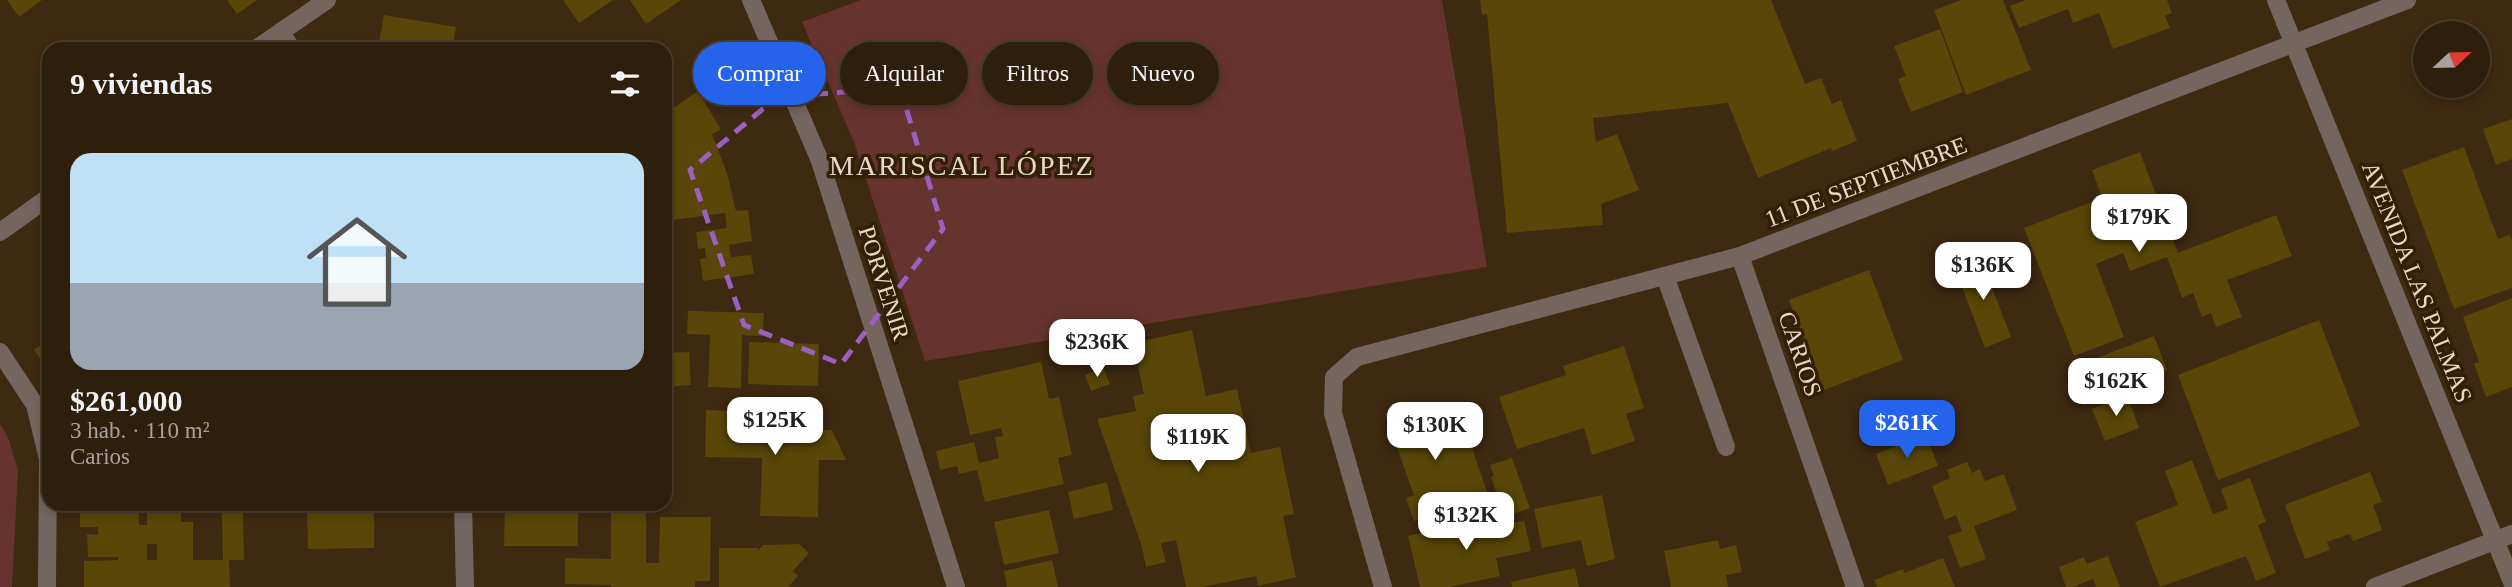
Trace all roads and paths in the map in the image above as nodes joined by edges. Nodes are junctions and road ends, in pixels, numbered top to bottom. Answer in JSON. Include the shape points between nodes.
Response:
{"nodes":[{"id":1,"x":327,"y":0,"type":"edge"},
{"id":2,"x":751,"y":0,"type":"edge"},
{"id":3,"x":2276,"y":0,"type":"edge"},
{"id":4,"x":2407,"y":0,"type":"edge"},
{"id":5,"x":280,"y":32,"type":"junction"},
{"id":6,"x":266,"y":42,"type":"edge"},
{"id":7,"x":287,"y":42,"type":"edge"},
{"id":8,"x":2293,"y":44,"type":"junction"},
{"id":9,"x":42,"y":202,"type":"edge"},
{"id":10,"x":0,"y":232,"type":"edge"},
{"id":11,"x":1740,"y":256,"type":"junction"},
{"id":12,"x":1665,"y":276,"type":"junction"},
{"id":13,"x":0,"y":352,"type":"edge"},
{"id":14,"x":42,"y":434,"type":"edge"},
{"id":15,"x":1726,"y":447,"type":"dead end"},
{"id":16,"x":48,"y":511,"type":"edge"},
{"id":17,"x":463,"y":511,"type":"edge"},
{"id":18,"x":2504,"y":537,"type":"edge"},
{"id":19,"x":2512,"y":582,"type":"edge"},
{"id":20,"x":47,"y":587,"type":"edge"},
{"id":21,"x":465,"y":587,"type":"edge"},
{"id":22,"x":956,"y":587,"type":"edge"},
{"id":23,"x":1383,"y":587,"type":"edge"},
{"id":24,"x":1855,"y":587,"type":"edge"},
{"id":25,"x":2375,"y":587,"type":"edge"}],
"edges":[{"from":1,"to":5,"type":"street"},
{"from":2,"to":22,"type":"street","name":"PORVENIR","via":[[820,161]]},
{"from":3,"to":8,"type":"street","name":"AVENIDA LAS PALMAS"},
{"from":4,"to":8,"type":"street","name":"11 DE SEPTIEMBRE"},
{"from":5,"to":6,"type":"street"},
{"from":5,"to":7,"type":"street"},
{"from":8,"to":11,"type":"street","name":"11 DE SEPTIEMBRE"},
{"from":8,"to":18,"type":"street","name":"AVENIDA LAS PALMAS"},
{"from":9,"to":10,"type":"street"},
{"from":11,"to":12,"type":"street","name":"11 DE SEPTIEMBRE"},
{"from":11,"to":24,"type":"street","name":"CARIOS"},
{"from":12,"to":15,"type":"street"},
{"from":12,"to":23,"type":"street","name":"11 DE SEPTIEMBRE","via":[[1357,357],[1335,377],[1333,413]]},
{"from":13,"to":14,"type":"street","via":[[35,405]]},
{"from":16,"to":20,"type":"street"},
{"from":17,"to":21,"type":"street"},
{"from":18,"to":19,"type":"street","name":"AVENIDA LAS PALMAS"},
{"from":18,"to":25,"type":"street"}]}
